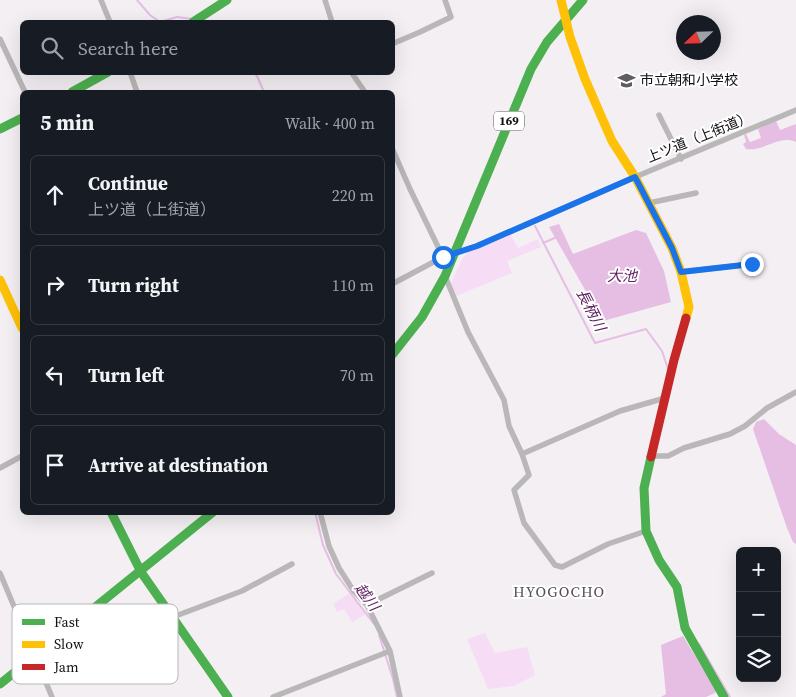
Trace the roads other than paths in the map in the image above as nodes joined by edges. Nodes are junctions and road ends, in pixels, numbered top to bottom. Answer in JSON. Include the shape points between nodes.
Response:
{"nodes":[{"id":1,"x":101,"y":0,"type":"edge"},
{"id":2,"x":227,"y":0,"type":"edge"},
{"id":3,"x":325,"y":0,"type":"edge"},
{"id":4,"x":445,"y":0,"type":"edge"},
{"id":5,"x":561,"y":0,"type":"edge"},
{"id":6,"x":583,"y":0,"type":"edge"},
{"id":7,"x":566,"y":19,"type":"junction"},
{"id":8,"x":109,"y":20,"type":"edge"},
{"id":9,"x":196,"y":20,"type":"edge"},
{"id":10,"x":331,"y":20,"type":"edge"},
{"id":11,"x":0,"y":39,"type":"edge"},
{"id":12,"x":395,"y":43,"type":"edge"},
{"id":13,"x":103,"y":75,"type":"edge"},
{"id":14,"x":131,"y":75,"type":"edge"},
{"id":15,"x":353,"y":75,"type":"edge"},
{"id":16,"x":24,"y":90,"type":"edge"},
{"id":17,"x":76,"y":90,"type":"edge"},
{"id":18,"x":136,"y":90,"type":"edge"},
{"id":19,"x":364,"y":90,"type":"edge"},
{"id":20,"x":796,"y":110,"type":"edge"},
{"id":21,"x":659,"y":115,"type":"dead end"},
{"id":22,"x":20,"y":119,"type":"edge"},
{"id":23,"x":0,"y":129,"type":"edge"},
{"id":24,"x":395,"y":155,"type":"edge"},
{"id":25,"x":681,"y":160,"type":"junction"},
{"id":26,"x":635,"y":177,"type":"junction"},
{"id":27,"x":696,"y":193,"type":"dead end"},
{"id":28,"x":649,"y":203,"type":"junction"},
{"id":29,"x":455,"y":252,"type":"junction"},
{"id":30,"x":443,"y":257,"type":"junction"},
{"id":31,"x":752,"y":264,"type":"dead end"},
{"id":32,"x":681,"y":272,"type":"junction"},
{"id":33,"x":445,"y":276,"type":"junction"},
{"id":34,"x":0,"y":280,"type":"edge"},
{"id":35,"x":395,"y":282,"type":"edge"},
{"id":36,"x":20,"y":324,"type":"edge"},
{"id":37,"x":395,"y":351,"type":"edge"},
{"id":38,"x":796,"y":392,"type":"edge"},
{"id":39,"x":665,"y":398,"type":"junction"},
{"id":40,"x":522,"y":454,"type":"junction"},
{"id":41,"x":651,"y":456,"type":"junction"},
{"id":42,"x":20,"y":457,"type":"edge"},
{"id":43,"x":0,"y":468,"type":"edge"},
{"id":44,"x":112,"y":515,"type":"edge"},
{"id":45,"x":209,"y":515,"type":"edge"},
{"id":46,"x":321,"y":515,"type":"edge"},
{"id":47,"x":646,"y":531,"type":"junction"},
{"id":48,"x":292,"y":564,"type":"dead end"},
{"id":49,"x":141,"y":572,"type":"junction"},
{"id":50,"x":0,"y":573,"type":"edge"},
{"id":51,"x":432,"y":573,"type":"dead end"},
{"id":52,"x":13,"y":604,"type":"edge"},
{"id":53,"x":100,"y":604,"type":"edge"},
{"id":54,"x":162,"y":604,"type":"edge"},
{"id":55,"x":367,"y":605,"type":"junction"},
{"id":56,"x":178,"y":614,"type":"edge"},
{"id":57,"x":178,"y":627,"type":"edge"},
{"id":58,"x":390,"y":651,"type":"junction"},
{"id":59,"x":12,"y":674,"type":"edge"},
{"id":60,"x":0,"y":684,"type":"edge"},
{"id":61,"x":47,"y":684,"type":"edge"},
{"id":62,"x":52,"y":697,"type":"edge"},
{"id":63,"x":228,"y":697,"type":"edge"},
{"id":64,"x":273,"y":697,"type":"edge"},
{"id":65,"x":400,"y":697,"type":"edge"},
{"id":66,"x":724,"y":697,"type":"edge"}],
"edges":[{"from":1,"to":8,"type":"street"},
{"from":2,"to":9,"type":"main road"},
{"from":3,"to":10,"type":"street"},
{"from":4,"to":12,"type":"street","via":[[452,16]]},
{"from":5,"to":7,"type":"main road"},
{"from":6,"to":7,"type":"main road","number":"169"},
{"from":7,"to":26,"type":"main road","via":[[584,80],[612,141]]},
{"from":7,"to":29,"type":"main road","number":"169","via":[[531,69]]},
{"from":11,"to":16,"type":"street"},
{"from":13,"to":17,"type":"main road"},
{"from":14,"to":18,"type":"street"},
{"from":15,"to":19,"type":"street"},
{"from":20,"to":25,"type":"street","name":"上ツ道（上街道）"},
{"from":21,"to":25,"type":"street"},
{"from":22,"to":23,"type":"main road"},
{"from":24,"to":30,"type":"street"},
{"from":25,"to":26,"type":"street","name":"上ツ道（上街道）"},
{"from":26,"to":28,"type":"main road"},
{"from":26,"to":29,"type":"street","name":"上ツ道（上街道）","via":[[477,246]]},
{"from":27,"to":28,"type":"street"},
{"from":28,"to":32,"type":"main road"},
{"from":29,"to":30,"type":"street","name":"上ツ道（上街道）"},
{"from":29,"to":33,"type":"main road","number":"169"},
{"from":30,"to":35,"type":"street","name":"上ツ道（上街道）"},
{"from":31,"to":32,"type":"street"},
{"from":32,"to":39,"type":"main road","via":[[689,307]]},
{"from":33,"to":37,"type":"main road","number":"169","via":[[421,321]]},
{"from":33,"to":40,"type":"street","via":[[468,332],[504,400],[509,426]]},
{"from":34,"to":36,"type":"main road"},
{"from":38,"to":41,"type":"street","via":[[730,434],[668,456]]},
{"from":39,"to":40,"type":"street","via":[[620,411]]},
{"from":39,"to":41,"type":"main road"},
{"from":40,"to":47,"type":"street","via":[[529,475],[514,490],[524,524],[554,565],[562,567],[608,544]]},
{"from":41,"to":47,"type":"main road","via":[[644,488]]},
{"from":42,"to":43,"type":"street"},
{"from":44,"to":49,"type":"main road"},
{"from":45,"to":49,"type":"main road"},
{"from":46,"to":55,"type":"street","via":[[339,568]]},
{"from":47,"to":66,"type":"main road","via":[[677,587],[685,628]]},
{"from":48,"to":56,"type":"street","via":[[242,591]]},
{"from":49,"to":53,"type":"main road"},
{"from":49,"to":54,"type":"main road"},
{"from":50,"to":52,"type":"street"},
{"from":51,"to":55,"type":"street"},
{"from":55,"to":58,"type":"street"},
{"from":57,"to":63,"type":"main road"},
{"from":58,"to":64,"type":"street"},
{"from":58,"to":65,"type":"street"},
{"from":59,"to":60,"type":"main road"},
{"from":61,"to":62,"type":"street"}]}
